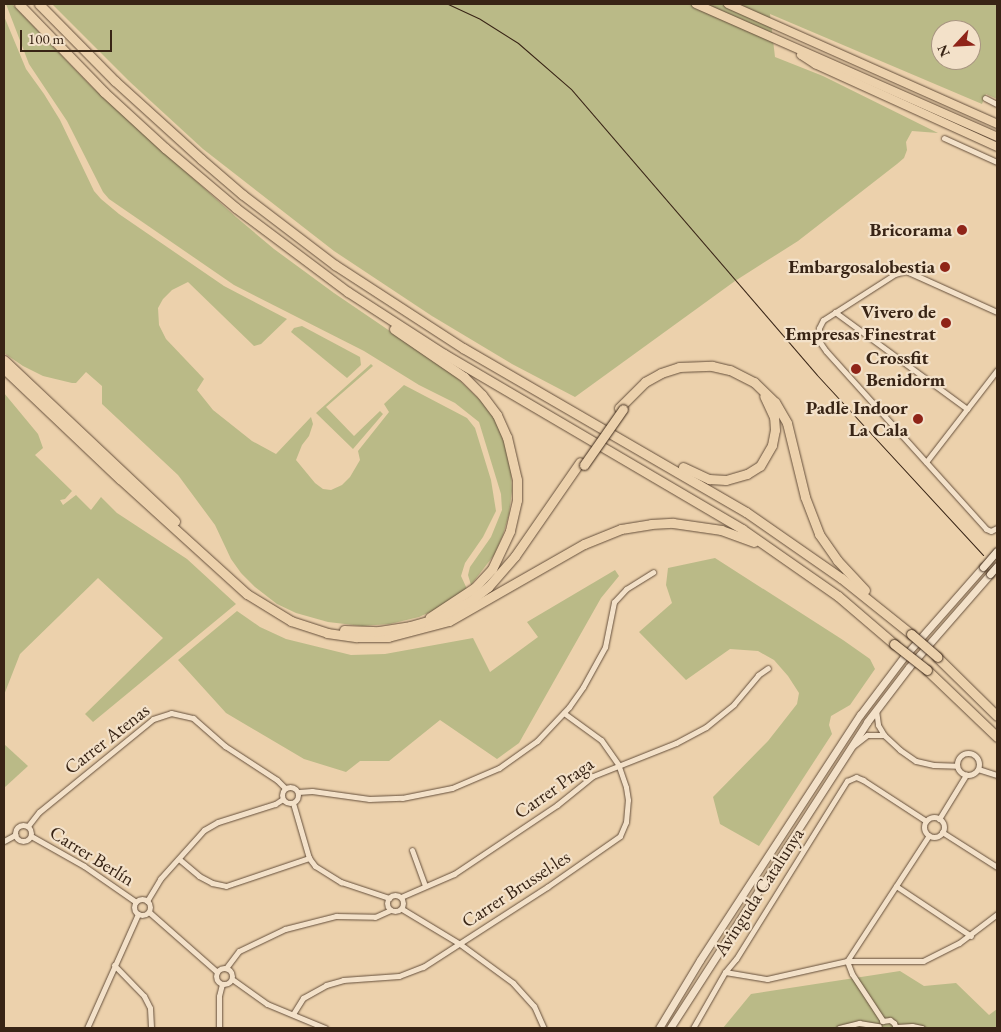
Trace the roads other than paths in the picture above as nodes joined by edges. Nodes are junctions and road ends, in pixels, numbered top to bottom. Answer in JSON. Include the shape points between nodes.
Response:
{"nodes":[{"id":1,"x":19,"y":4,"type":"edge"},
{"id":2,"x":39,"y":4,"type":"edge"},
{"id":3,"x":696,"y":4,"type":"edge"},
{"id":4,"x":728,"y":4,"type":"edge"},
{"id":5,"x":780,"y":42,"type":"junction"},
{"id":6,"x":985,"y":98,"type":"dead end"},
{"id":7,"x":997,"y":104,"type":"edge"},
{"id":8,"x":997,"y":124,"type":"edge"},
{"id":9,"x":997,"y":137,"type":"edge"},
{"id":10,"x":944,"y":138,"type":"dead end"},
{"id":11,"x":997,"y":147,"type":"edge"},
{"id":12,"x":997,"y":162,"type":"edge"},
{"id":13,"x":236,"y":208,"type":"junction"},
{"id":14,"x":835,"y":312,"type":"junction"},
{"id":15,"x":997,"y":312,"type":"edge"},
{"id":16,"x":4,"y":360,"type":"edge"},
{"id":17,"x":4,"y":369,"type":"edge"},
{"id":18,"x":997,"y":370,"type":"edge"},
{"id":19,"x":621,"y":408,"type":"junction"},
{"id":20,"x":967,"y":409,"type":"junction"},
{"id":21,"x":660,"y":460,"type":"junction"},
{"id":22,"x":926,"y":462,"type":"junction"},
{"id":23,"x":582,"y":464,"type":"junction"},
{"id":24,"x":997,"y":528,"type":"edge"},
{"id":25,"x":997,"y":552,"type":"edge"},
{"id":26,"x":997,"y":566,"type":"edge"},
{"id":27,"x":654,"y":572,"type":"dead end"},
{"id":28,"x":838,"y":596,"type":"junction"},
{"id":29,"x":424,"y":621,"type":"junction"},
{"id":30,"x":439,"y":623,"type":"junction"},
{"id":31,"x":899,"y":623,"type":"junction"},
{"id":32,"x":768,"y":668,"type":"dead end"},
{"id":33,"x":876,"y":709,"type":"junction"},
{"id":34,"x":564,"y":713,"type":"junction"},
{"id":35,"x":997,"y":716,"type":"edge"},
{"id":36,"x":884,"y":735,"type":"junction"},
{"id":37,"x":997,"y":737,"type":"edge"},
{"id":38,"x":846,"y":753,"type":"junction"},
{"id":39,"x":618,"y":764,"type":"junction"},
{"id":40,"x":957,"y":766,"type":"junction"},
{"id":41,"x":978,"y":769,"type":"junction"},
{"id":42,"x":966,"y":775,"type":"junction"},
{"id":43,"x":997,"y":775,"type":"edge"},
{"id":44,"x":285,"y":788,"type":"junction"},
{"id":45,"x":298,"y":792,"type":"junction"},
{"id":46,"x":283,"y":799,"type":"junction"},
{"id":47,"x":293,"y":802,"type":"junction"},
{"id":48,"x":939,"y":818,"type":"junction"},
{"id":49,"x":926,"y":821,"type":"junction"},
{"id":50,"x":28,"y":826,"type":"junction"},
{"id":51,"x":942,"y":832,"type":"junction"},
{"id":52,"x":929,"y":835,"type":"junction"},
{"id":53,"x":16,"y":836,"type":"junction"},
{"id":54,"x":31,"y":836,"type":"junction"},
{"id":55,"x":4,"y":841,"type":"edge"},
{"id":56,"x":412,"y":850,"type":"dead end"},
{"id":57,"x":309,"y":858,"type":"junction"},
{"id":58,"x":179,"y":859,"type":"junction"},
{"id":59,"x":997,"y":867,"type":"edge"},
{"id":60,"x":425,"y":886,"type":"junction"},
{"id":61,"x":896,"y":886,"type":"junction"},
{"id":62,"x":402,"y":897,"type":"junction"},
{"id":63,"x":389,"y":898,"type":"junction"},
{"id":64,"x":147,"y":901,"type":"junction"},
{"id":65,"x":136,"y":902,"type":"junction"},
{"id":66,"x":402,"y":909,"type":"junction"},
{"id":67,"x":391,"y":910,"type":"junction"},
{"id":68,"x":149,"y":912,"type":"junction"},
{"id":69,"x":138,"y":914,"type":"junction"},
{"id":70,"x":997,"y":914,"type":"edge"},
{"id":71,"x":971,"y":936,"type":"junction"},
{"id":72,"x":460,"y":944,"type":"junction"},
{"id":73,"x":848,"y":962,"type":"junction"},
{"id":74,"x":114,"y":965,"type":"junction"},
{"id":75,"x":226,"y":968,"type":"junction"},
{"id":76,"x":217,"y":972,"type":"junction"},
{"id":77,"x":725,"y":972,"type":"junction"},
{"id":78,"x":232,"y":979,"type":"junction"},
{"id":79,"x":222,"y":984,"type":"junction"},
{"id":80,"x":293,"y":1014,"type":"junction"},
{"id":81,"x":883,"y":1020,"type":"junction"},
{"id":82,"x":879,"y":1027,"type":"edge"},
{"id":83,"x":87,"y":1028,"type":"edge"},
{"id":84,"x":151,"y":1028,"type":"edge"},
{"id":85,"x":219,"y":1028,"type":"edge"},
{"id":86,"x":325,"y":1028,"type":"edge"},
{"id":87,"x":544,"y":1028,"type":"edge"},
{"id":88,"x":659,"y":1028,"type":"edge"},
{"id":89,"x":670,"y":1028,"type":"edge"},
{"id":90,"x":693,"y":1028,"type":"edge"},
{"id":91,"x":839,"y":1028,"type":"edge"},
{"id":92,"x":896,"y":1028,"type":"edge"},
{"id":93,"x":922,"y":1028,"type":"edge"}],
"edges":[{"from":1,"to":13,"type":"highway","via":[[104,92]]},
{"from":2,"to":21,"type":"highway","via":[[158,121],[296,236],[380,296],[463,348]]},
{"from":3,"to":5,"type":"highway"},
{"from":4,"to":8,"type":"highway"},
{"from":5,"to":9,"type":"highway"},
{"from":5,"to":11,"type":"highway","via":[[815,64]]},
{"from":6,"to":7,"type":"street"},
{"from":10,"to":12,"type":"street"},
{"from":13,"to":28,"type":"highway","via":[[348,292],[436,349],[742,529]]},
{"from":13,"to":29,"type":"highway","via":[[306,267],[464,377],[488,402],[503,426],[514,456],[518,486],[515,512],[506,542],[492,569],[478,584]]},
{"from":14,"to":15,"type":"street","via":[[906,270]]},
{"from":14,"to":20,"type":"street"},
{"from":14,"to":22,"type":"street","via":[[823,320],[819,341]]},
{"from":16,"to":29,"type":"highway","via":[[239,582],[263,600],[307,622],[347,630],[394,630]]},
{"from":17,"to":30,"type":"highway","via":[[228,578],[270,610],[311,628],[357,638],[388,637]]},
{"from":18,"to":20,"type":"street"},
{"from":19,"to":21,"type":"highway","via":[[659,378],[679,370],[702,368],[747,381],[763,395],[771,409],[775,424],[772,445],[766,459],[747,474],[732,480],[715,480]]},
{"from":19,"to":23,"type":"highway","bridge":true},
{"from":19,"to":31,"type":"highway","via":[[645,382],[661,372],[679,367],[712,366],[730,370],[754,382],[775,402],[787,423],[807,506],[825,542],[846,571]]},
{"from":20,"to":22,"type":"street"},
{"from":21,"to":31,"type":"highway","via":[[777,532]]},
{"from":22,"to":24,"type":"street","via":[[986,529]]},
{"from":23,"to":29,"type":"highway","via":[[494,581],[462,606]]},
{"from":23,"to":30,"type":"highway","via":[[498,582],[481,597]]},
{"from":25,"to":88,"type":"main road","bridge":true,"via":[[903,658],[860,714]]},
{"from":26,"to":33,"type":"main road","bridge":true},
{"from":27,"to":34,"type":"street","via":[[616,599],[605,647]]},
{"from":28,"to":30,"type":"highway","via":[[745,537],[694,525],[651,524],[599,537],[470,610]]},
{"from":28,"to":37,"type":"highway","bridge":true,"via":[[926,670]]},
{"from":31,"to":35,"type":"highway","bridge":true},
{"from":32,"to":39,"type":"street","name":"Carrer Praga","via":[[706,728],[676,743]]},
{"from":33,"to":36,"type":"street","via":[[878,725]]},
{"from":33,"to":38,"type":"main road"},
{"from":34,"to":39,"type":"street","name":"Carrer Brussel·les","via":[[601,740]]},
{"from":34,"to":45,"type":"street","via":[[507,763],[446,790],[381,799],[312,790]]},
{"from":36,"to":38,"type":"street","via":[[867,735]]},
{"from":36,"to":40,"type":"street","via":[[916,761]]},
{"from":38,"to":89,"type":"main road"},
{"from":39,"to":60,"type":"street","name":"Carrer Praga","via":[[593,776],[558,805],[454,874]]},
{"from":39,"to":72,"type":"street","name":"Carrer Brussel·les","via":[[628,800],[626,822],[620,836]]},
{"from":40,"to":41,"type":"street","via":[[958,758],[968,753],[977,758]]},
{"from":40,"to":42,"type":"street"},
{"from":41,"to":42,"type":"street"},
{"from":41,"to":43,"type":"street"},
{"from":42,"to":48,"type":"street"},
{"from":44,"to":45,"type":"street","via":[[292,786]]},
{"from":44,"to":46,"type":"street"},
{"from":44,"to":50,"type":"street","name":"Carrer Atenas","via":[[225,746],[193,718],[171,713],[153,719],[39,812]]},
{"from":45,"to":47,"type":"street"},
{"from":46,"to":47,"type":"street"},
{"from":46,"to":58,"type":"street","via":[[212,825]]},
{"from":47,"to":57,"type":"street"},
{"from":48,"to":49,"type":"street"},
{"from":48,"to":51,"type":"street","via":[[944,826]]},
{"from":49,"to":52,"type":"street","via":[[925,829]]},
{"from":49,"to":77,"type":"street","name":"Avinguda Catalunya","via":[[856,777],[847,781]]},
{"from":50,"to":53,"type":"street","via":[[22,824],[17,827]]},
{"from":50,"to":54,"type":"street"},
{"from":51,"to":52,"type":"street","via":[[937,836]]},
{"from":51,"to":59,"type":"street"},
{"from":52,"to":61,"type":"street"},
{"from":53,"to":54,"type":"street","via":[[24,841]]},
{"from":53,"to":55,"type":"street"},
{"from":54,"to":65,"type":"street","name":"Carrer Berlín","via":[[84,866]]},
{"from":56,"to":60,"type":"street"},
{"from":57,"to":58,"type":"street","via":[[226,886],[199,876]]},
{"from":57,"to":63,"type":"street","via":[[332,878]]},
{"from":58,"to":64,"type":"street","via":[[155,885]]},
{"from":60,"to":62,"type":"street","name":"Carrer Praga"},
{"from":61,"to":71,"type":"street"},
{"from":61,"to":73,"type":"street"},
{"from":62,"to":63,"type":"street","via":[[395,895]]},
{"from":62,"to":66,"type":"street"},
{"from":63,"to":67,"type":"street","via":[[387,904]]},
{"from":64,"to":65,"type":"street"},
{"from":64,"to":68,"type":"street"},
{"from":65,"to":69,"type":"street","via":[[134,908]]},
{"from":66,"to":67,"type":"street","via":[[398,912]]},
{"from":66,"to":72,"type":"street"},
{"from":67,"to":75,"type":"street","via":[[375,917],[336,916],[285,929],[239,951]]},
{"from":68,"to":69,"type":"street","via":[[144,916]]},
{"from":68,"to":76,"type":"street"},
{"from":69,"to":74,"type":"street"},
{"from":70,"to":71,"type":"street"},
{"from":71,"to":73,"type":"street","via":[[923,961]]},
{"from":72,"to":80,"type":"street","name":"Carrer Brussel·les","via":[[409,974],[343,980],[316,988],[303,998]]},
{"from":72,"to":87,"type":"street","via":[[522,992],[534,1006]]},
{"from":73,"to":77,"type":"street","via":[[767,978]]},
{"from":73,"to":81,"type":"street","via":[[852,974]]},
{"from":74,"to":83,"type":"street"},
{"from":74,"to":84,"type":"street","via":[[144,996],[153,1020]]},
{"from":75,"to":76,"type":"street"},
{"from":75,"to":78,"type":"street","via":[[231,971]]},
{"from":76,"to":79,"type":"street","via":[[216,979]]},
{"from":77,"to":90,"type":"street","name":"Avinguda Catalunya"},
{"from":78,"to":79,"type":"street"},
{"from":78,"to":80,"type":"street","via":[[261,1001]]},
{"from":79,"to":85,"type":"street"},
{"from":80,"to":86,"type":"street"},
{"from":81,"to":82,"type":"street"},
{"from":81,"to":92,"type":"street","via":[[890,1020]]},
{"from":82,"to":91,"type":"street","via":[[860,1023]]},
{"from":92,"to":93,"type":"street"}]}
